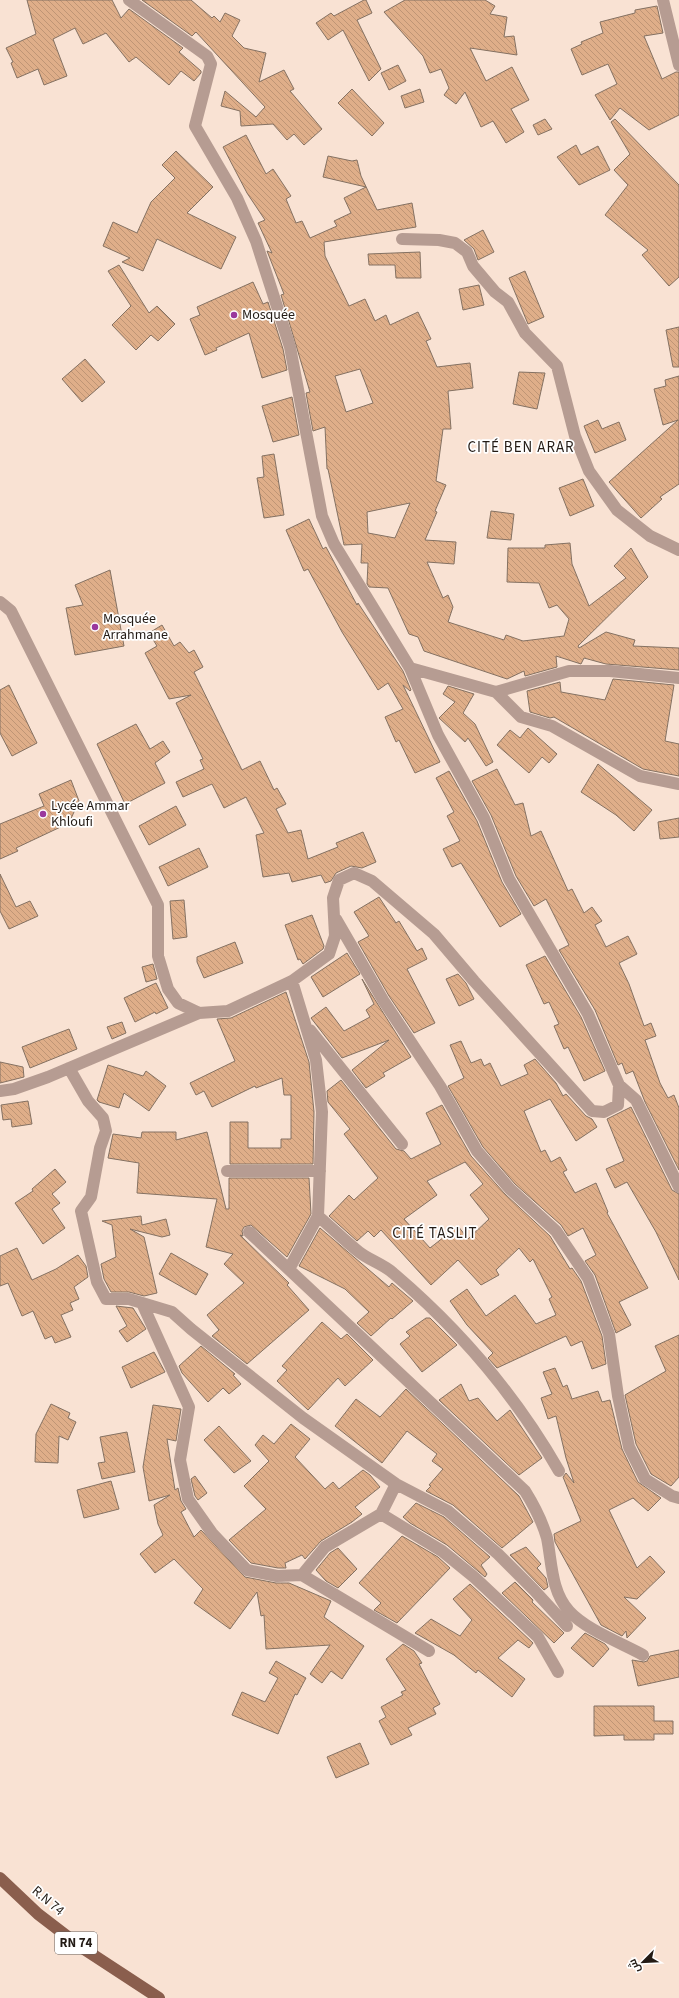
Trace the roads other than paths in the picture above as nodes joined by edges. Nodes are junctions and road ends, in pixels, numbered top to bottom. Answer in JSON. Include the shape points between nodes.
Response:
{"nodes":[{"id":1,"x":129,"y":0,"type":"edge"},
{"id":2,"x":663,"y":0,"type":"edge"},
{"id":3,"x":679,"y":65,"type":"edge"},
{"id":4,"x":402,"y":239,"type":"dead end"},
{"id":5,"x":679,"y":550,"type":"edge"},
{"id":6,"x":0,"y":602,"type":"edge"},
{"id":7,"x":410,"y":668,"type":"junction"},
{"id":8,"x":679,"y":678,"type":"edge"},
{"id":9,"x":496,"y":692,"type":"junction"},
{"id":10,"x":679,"y":784,"type":"edge"},
{"id":11,"x":334,"y":916,"type":"junction"},
{"id":12,"x":292,"y":982,"type":"junction"},
{"id":13,"x":199,"y":1013,"type":"junction"},
{"id":14,"x":305,"y":1024,"type":"junction"},
{"id":15,"x":69,"y":1068,"type":"junction"},
{"id":16,"x":619,"y":1085,"type":"junction"},
{"id":17,"x":0,"y":1091,"type":"edge"},
{"id":18,"x":402,"y":1144,"type":"dead end"},
{"id":19,"x":227,"y":1171,"type":"dead end"},
{"id":20,"x":320,"y":1171,"type":"junction"},
{"id":21,"x":679,"y":1187,"type":"edge"},
{"id":22,"x":318,"y":1216,"type":"junction"},
{"id":23,"x":249,"y":1232,"type":"dead end"},
{"id":24,"x":290,"y":1269,"type":"junction"},
{"id":25,"x":142,"y":1303,"type":"junction"},
{"id":26,"x":560,"y":1471,"type":"dead end"},
{"id":27,"x":396,"y":1484,"type":"junction"},
{"id":28,"x":679,"y":1498,"type":"edge"},
{"id":29,"x":381,"y":1514,"type":"junction"},
{"id":30,"x":302,"y":1575,"type":"junction"},
{"id":31,"x":567,"y":1626,"type":"dead end"},
{"id":32,"x":429,"y":1651,"type":"dead end"},
{"id":33,"x":643,"y":1654,"type":"dead end"},
{"id":34,"x":558,"y":1672,"type":"dead end"},
{"id":35,"x":0,"y":1878,"type":"edge"},
{"id":36,"x":159,"y":1998,"type":"edge"}],
"edges":[{"from":1,"to":7,"type":"street","via":[[207,56],[211,64],[195,126],[237,198],[256,241],[290,346],[322,516],[334,544]]},
{"from":2,"to":3,"type":"street"},
{"from":4,"to":5,"type":"street","via":[[454,243],[467,252],[473,266],[495,292],[508,302],[525,333],[557,366],[578,443],[589,471],[617,510],[650,536]]},
{"from":6,"to":13,"type":"street","via":[[11,611],[158,905],[158,956],[168,989],[178,1003]]},
{"from":7,"to":9,"type":"street"},
{"from":7,"to":16,"type":"street","via":[[438,735],[484,818],[509,879],[588,1014]]},
{"from":8,"to":9,"type":"street","via":[[610,671],[569,671]]},
{"from":9,"to":10,"type":"street","via":[[521,717],[552,726],[640,776]]},
{"from":11,"to":12,"type":"street","via":[[335,936],[329,954]]},
{"from":11,"to":16,"type":"street","via":[[333,898],[339,880],[354,873],[372,881],[434,934],[592,1111],[604,1112],[618,1105]]},
{"from":11,"to":28,"type":"street","via":[[383,1000],[440,1086],[477,1151],[510,1189],[556,1231],[588,1278],[610,1334],[618,1396],[629,1447],[645,1479]]},
{"from":12,"to":13,"type":"street","via":[[228,1011]]},
{"from":12,"to":14,"type":"street"},
{"from":13,"to":15,"type":"street"},
{"from":14,"to":18,"type":"street"},
{"from":14,"to":20,"type":"street","via":[[316,1060],[322,1112]]},
{"from":15,"to":17,"type":"street","via":[[42,1080]]},
{"from":15,"to":25,"type":"street","via":[[88,1101],[102,1118],[106,1131],[100,1148],[91,1196],[81,1211],[97,1282],[106,1300]]},
{"from":16,"to":21,"type":"street","via":[[636,1100]]},
{"from":19,"to":20,"type":"street"},
{"from":20,"to":22,"type":"street"},
{"from":22,"to":24,"type":"street"},
{"from":22,"to":26,"type":"street","via":[[360,1253],[392,1272],[459,1334],[538,1434]]},
{"from":23,"to":24,"type":"street"},
{"from":24,"to":33,"type":"street","via":[[525,1491],[539,1514],[547,1539],[552,1577],[569,1611],[593,1629]]},
{"from":25,"to":27,"type":"street","via":[[172,1312],[303,1418]]},
{"from":25,"to":30,"type":"street","via":[[189,1407],[180,1460],[188,1499],[212,1533],[246,1570],[277,1576]]},
{"from":27,"to":29,"type":"street"},
{"from":27,"to":31,"type":"street","via":[[448,1511],[498,1554]]},
{"from":29,"to":30,"type":"street","via":[[325,1547]]},
{"from":29,"to":34,"type":"street","via":[[442,1551],[474,1577],[538,1637]]},
{"from":30,"to":32,"type":"street"},
{"from":35,"to":36,"type":"main road","name":"R.N 74","number":"RN 74","via":[[44,1919]]}]}
